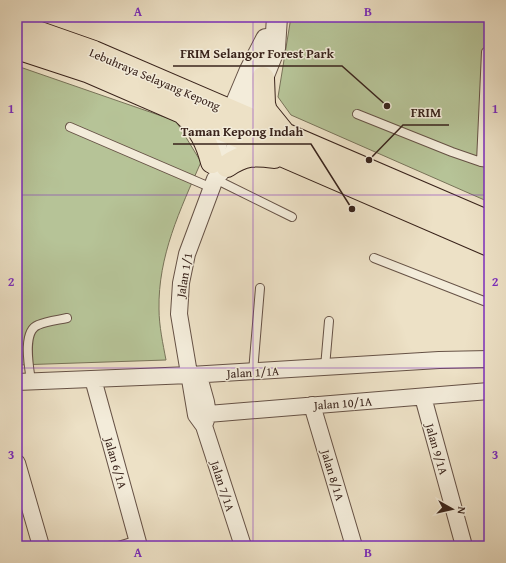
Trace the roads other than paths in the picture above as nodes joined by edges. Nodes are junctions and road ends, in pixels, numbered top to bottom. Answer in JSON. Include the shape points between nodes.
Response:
{"nodes":[{"id":1,"x":277,"y":21,"type":"edge"},
{"id":2,"x":17,"y":25,"type":"edge"},
{"id":3,"x":17,"y":48,"type":"edge"},
{"id":4,"x":486,"y":52,"type":"dead end"},
{"id":5,"x":263,"y":78,"type":"junction"},
{"id":6,"x":182,"y":112,"type":"junction"},
{"id":7,"x":357,"y":114,"type":"dead end"},
{"id":8,"x":236,"y":124,"type":"junction"},
{"id":9,"x":70,"y":126,"type":"dead end"},
{"id":10,"x":284,"y":134,"type":"junction"},
{"id":11,"x":293,"y":160,"type":"junction"},
{"id":12,"x":485,"y":162,"type":"edge"},
{"id":13,"x":217,"y":174,"type":"junction"},
{"id":14,"x":292,"y":217,"type":"dead end"},
{"id":15,"x":489,"y":222,"type":"edge"},
{"id":16,"x":489,"y":245,"type":"edge"},
{"id":17,"x":374,"y":258,"type":"dead end"},
{"id":18,"x":260,"y":288,"type":"dead end"},
{"id":19,"x":489,"y":303,"type":"edge"},
{"id":20,"x":66,"y":318,"type":"dead end"},
{"id":21,"x":329,"y":321,"type":"dead end"},
{"id":22,"x":489,"y":360,"type":"edge"},
{"id":23,"x":325,"y":367,"type":"junction"},
{"id":24,"x":253,"y":372,"type":"junction"},
{"id":25,"x":190,"y":375,"type":"junction"},
{"id":26,"x":93,"y":379,"type":"junction"},
{"id":27,"x":24,"y":381,"type":"edge"},
{"id":28,"x":489,"y":391,"type":"edge"},
{"id":29,"x":423,"y":397,"type":"junction"},
{"id":30,"x":312,"y":405,"type":"junction"},
{"id":31,"x":203,"y":418,"type":"junction"},
{"id":32,"x":17,"y":464,"type":"edge"},
{"id":33,"x":138,"y":543,"type":"edge"},
{"id":34,"x":350,"y":545,"type":"edge"},
{"id":35,"x":40,"y":546,"type":"edge"},
{"id":36,"x":118,"y":546,"type":"edge"},
{"id":37,"x":243,"y":546,"type":"edge"},
{"id":38,"x":464,"y":546,"type":"edge"}],
"edges":[{"from":1,"to":5,"type":"street","via":[[275,48]]},
{"from":1,"to":8,"type":"street","via":[[264,41]]},
{"from":2,"to":8,"type":"main road","name":"Lebuhraya Selayang Kepong","via":[[94,52]]},
{"from":3,"to":6,"type":"main road","name":"Lebuhraya Selayang Kepong","via":[[86,71]]},
{"from":4,"to":12,"type":"lane"},
{"from":5,"to":8,"type":"street"},
{"from":5,"to":10,"type":"main road","via":[[266,111]]},
{"from":6,"to":8,"type":"main road","name":"Lebuhraya Selayang Kepong"},
{"from":6,"to":13,"type":"main road","via":[[205,139]]},
{"from":7,"to":12,"type":"lane","via":[[452,152]]},
{"from":8,"to":10,"type":"main road","name":"Lebuhraya Selayang Kepong"},
{"from":8,"to":11,"type":"main road","name":"Lebuhraya Selayang Kepong"},
{"from":8,"to":13,"type":"street","name":"Jalan 1/1"},
{"from":9,"to":13,"type":"lane"},
{"from":10,"to":15,"type":"main road","name":"Lebuhraya Selayang Kepong"},
{"from":11,"to":13,"type":"main road","via":[[253,155],[236,160]]},
{"from":11,"to":16,"type":"main road","name":"Lebuhraya Selayang Kepong"},
{"from":13,"to":14,"type":"lane"},
{"from":13,"to":25,"type":"street","name":"Jalan 1/1","via":[[187,254],[180,295],[180,326]]},
{"from":17,"to":19,"type":"lane"},
{"from":18,"to":24,"type":"lane"},
{"from":20,"to":27,"type":"lane","via":[[37,325],[30,332]]},
{"from":21,"to":23,"type":"lane"},
{"from":22,"to":23,"type":"street","name":"Jalan 1/1A","via":[[439,360]]},
{"from":23,"to":24,"type":"street","name":"Jalan 1/1A"},
{"from":24,"to":25,"type":"street","name":"Jalan 1/1A"},
{"from":25,"to":26,"type":"street","name":"Jalan 1/1A"},
{"from":25,"to":31,"type":"street","name":"Jalan 7/1A","via":[[201,384]]},
{"from":26,"to":27,"type":"street","name":"Jalan 1/1A"},
{"from":26,"to":33,"type":"street","name":"Jalan 6/1A"},
{"from":28,"to":29,"type":"street","name":"Jalan 10/1A"},
{"from":29,"to":30,"type":"street","name":"Jalan 10/1A"},
{"from":29,"to":38,"type":"street","name":"Jalan 9/1A"},
{"from":30,"to":31,"type":"street","name":"Jalan 10/1A"},
{"from":30,"to":34,"type":"street","name":"Jalan 8/1A"},
{"from":31,"to":37,"type":"street","name":"Jalan 7/1A"},
{"from":32,"to":35,"type":"street"},
{"from":33,"to":36,"type":"lane"}]}
